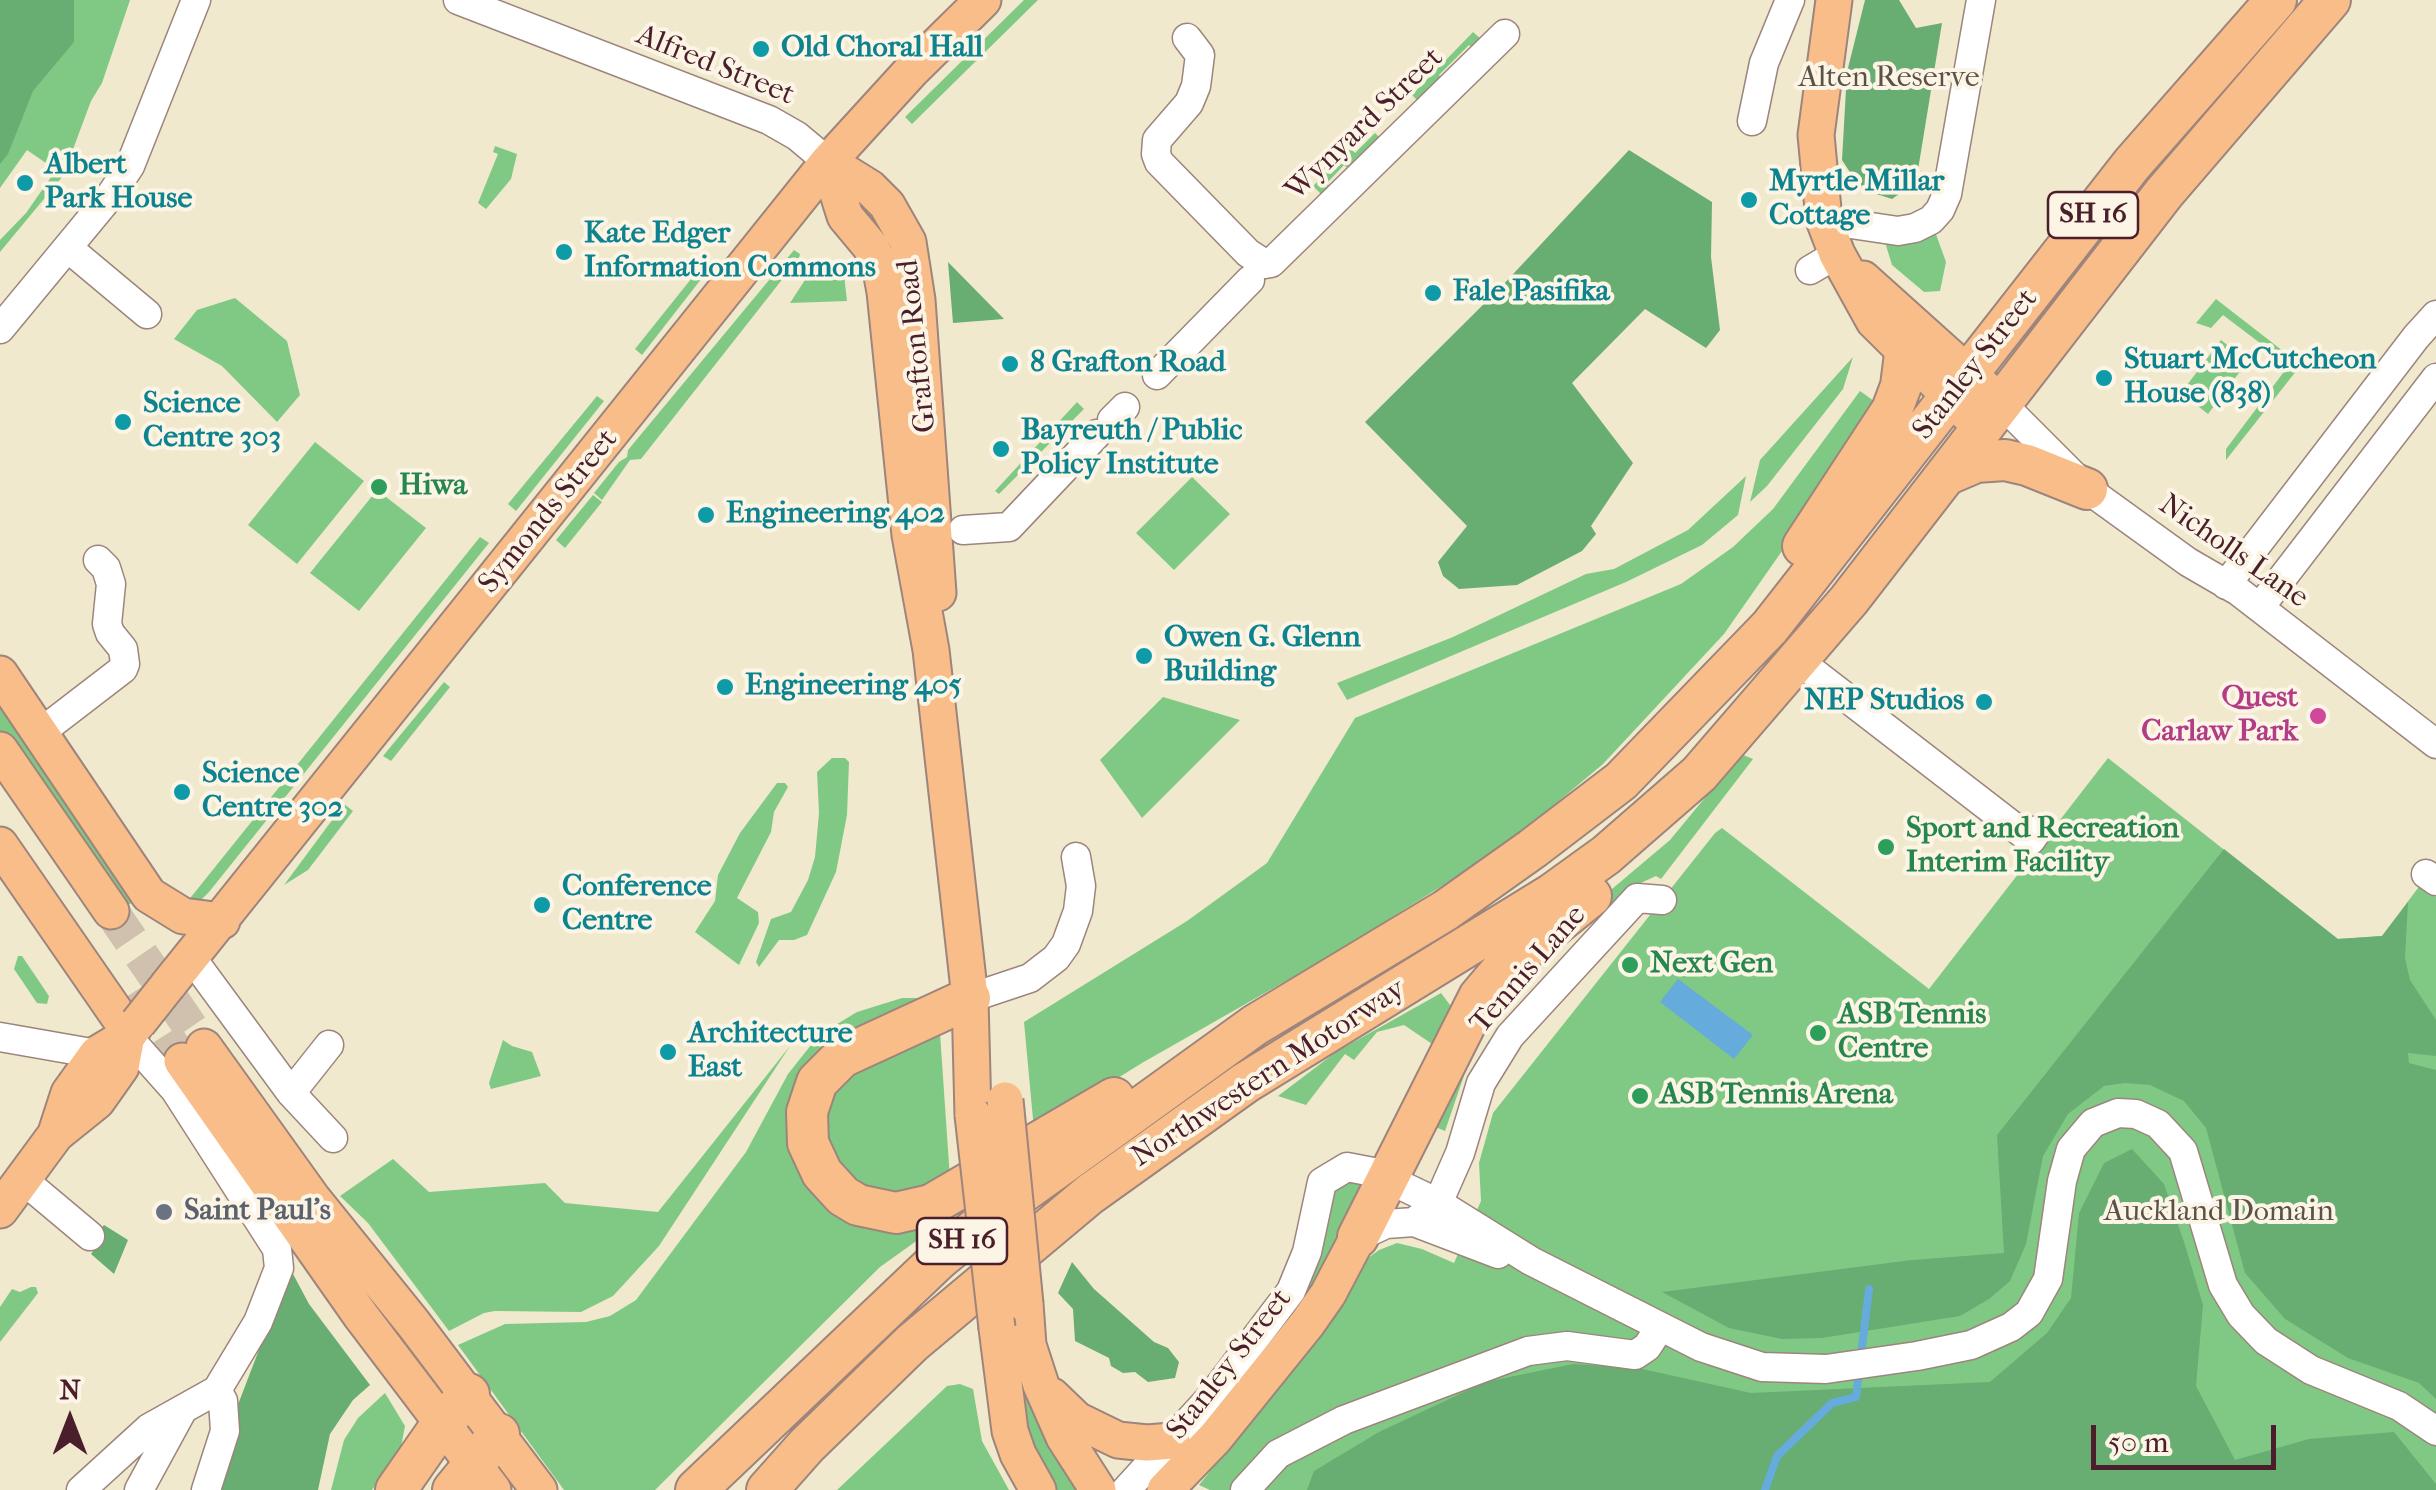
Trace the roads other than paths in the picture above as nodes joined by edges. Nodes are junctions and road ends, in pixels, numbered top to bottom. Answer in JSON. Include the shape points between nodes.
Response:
{"nodes":[{"id":1,"x":196,"y":0,"type":"edge"},
{"id":2,"x":458,"y":0,"type":"edge"},
{"id":3,"x":983,"y":0,"type":"edge"},
{"id":4,"x":1790,"y":0,"type":"edge"},
{"id":5,"x":1834,"y":0,"type":"edge"},
{"id":6,"x":1981,"y":0,"type":"edge"},
{"id":7,"x":2276,"y":0,"type":"edge"},
{"id":8,"x":2330,"y":0,"type":"edge"},
{"id":9,"x":1505,"y":34,"type":"dead end"},
{"id":10,"x":1187,"y":38,"type":"dead end"},
{"id":11,"x":1752,"y":121,"type":"dead end"},
{"id":12,"x":828,"y":162,"type":"junction"},
{"id":13,"x":1824,"y":220,"type":"junction"},
{"id":14,"x":68,"y":248,"type":"junction"},
{"id":15,"x":1824,"y":262,"type":"junction"},
{"id":16,"x":1260,"y":272,"type":"junction"},
{"id":17,"x":147,"y":314,"type":"dead end"},
{"id":18,"x":2436,"y":315,"type":"edge"},
{"id":19,"x":0,"y":329,"type":"edge"},
{"id":20,"x":1905,"y":354,"type":"junction"},
{"id":21,"x":1157,"y":375,"type":"dead end"},
{"id":22,"x":2436,"y":378,"type":"edge"},
{"id":23,"x":1959,"y":386,"type":"junction"},
{"id":24,"x":1992,"y":415,"type":"junction"},
{"id":25,"x":1111,"y":421,"type":"dead end"},
{"id":26,"x":1948,"y":474,"type":"junction"},
{"id":27,"x":2087,"y":489,"type":"junction"},
{"id":28,"x":963,"y":530,"type":"dead end"},
{"id":29,"x":98,"y":560,"type":"dead end"},
{"id":30,"x":2226,"y":585,"type":"junction"},
{"id":31,"x":2260,"y":607,"type":"junction"},
{"id":32,"x":1792,"y":670,"type":"junction"},
{"id":33,"x":0,"y":674,"type":"edge"},
{"id":34,"x":1674,"y":729,"type":"junction"},
{"id":35,"x":41,"y":732,"type":"junction"},
{"id":36,"x":2436,"y":744,"type":"edge"},
{"id":37,"x":0,"y":750,"type":"edge"},
{"id":38,"x":0,"y":781,"type":"edge"},
{"id":39,"x":2038,"y":830,"type":"dead end"},
{"id":40,"x":0,"y":845,"type":"edge"},
{"id":41,"x":1076,"y":857,"type":"dead end"},
{"id":42,"x":1649,"y":899,"type":"dead end"},
{"id":43,"x":222,"y":920,"type":"junction"},
{"id":44,"x":187,"y":962,"type":"junction"},
{"id":45,"x":970,"y":998,"type":"junction"},
{"id":46,"x":1255,"y":1025,"type":"junction"},
{"id":47,"x":123,"y":1036,"type":"junction"},
{"id":48,"x":0,"y":1037,"type":"edge"},
{"id":49,"x":329,"y":1044,"type":"dead end"},
{"id":50,"x":291,"y":1093,"type":"junction"},
{"id":51,"x":989,"y":1108,"type":"junction"},
{"id":52,"x":333,"y":1138,"type":"dead end"},
{"id":53,"x":1388,"y":1178,"type":"junction"},
{"id":54,"x":22,"y":1179,"type":"junction"},
{"id":55,"x":1438,"y":1202,"type":"junction"},
{"id":56,"x":0,"y":1210,"type":"edge"},
{"id":57,"x":1414,"y":1222,"type":"junction"},
{"id":58,"x":1443,"y":1233,"type":"junction"},
{"id":59,"x":90,"y":1236,"type":"dead end"},
{"id":60,"x":1358,"y":1237,"type":"junction"},
{"id":61,"x":1531,"y":1262,"type":"junction"},
{"id":62,"x":1660,"y":1327,"type":"junction"},
{"id":63,"x":1040,"y":1385,"type":"junction"},
{"id":64,"x":463,"y":1387,"type":"junction"},
{"id":65,"x":218,"y":1390,"type":"junction"},
{"id":66,"x":182,"y":1411,"type":"junction"},
{"id":67,"x":433,"y":1413,"type":"junction"},
{"id":68,"x":2436,"y":1431,"type":"edge"},
{"id":69,"x":499,"y":1434,"type":"junction"},
{"id":70,"x":1172,"y":1440,"type":"junction"},
{"id":71,"x":472,"y":1481,"type":"edge"},
{"id":72,"x":537,"y":1487,"type":"edge"},
{"id":73,"x":81,"y":1490,"type":"edge"},
{"id":74,"x":139,"y":1490,"type":"edge"},
{"id":75,"x":206,"y":1490,"type":"edge"},
{"id":76,"x":396,"y":1490,"type":"edge"},
{"id":77,"x":696,"y":1490,"type":"edge"},
{"id":78,"x":766,"y":1490,"type":"edge"},
{"id":79,"x":1038,"y":1490,"type":"edge"},
{"id":80,"x":1098,"y":1490,"type":"edge"},
{"id":81,"x":1126,"y":1490,"type":"edge"},
{"id":82,"x":1165,"y":1490,"type":"edge"},
{"id":83,"x":1244,"y":1490,"type":"edge"}],
"edges":[{"from":1,"to":14,"type":"street","via":[[130,166]]},
{"from":2,"to":12,"type":"street","name":"Alfred Street","via":[[768,120]]},
{"from":3,"to":12,"type":"main road","name":"Symonds Street"},
{"from":4,"to":11,"type":"street","via":[[1764,63]]},
{"from":5,"to":13,"type":"main road","via":[[1816,135]]},
{"from":6,"to":13,"type":"street","via":[[1940,210],[1915,228],[1898,230]]},
{"from":7,"to":23,"type":"highway","name":"Stanley Street","number":"SH 16","via":[[2132,164]]},
{"from":8,"to":24,"type":"highway","name":"Stanley Street","number":"SH 16","via":[[2164,193]]},
{"from":9,"to":16,"type":"street","name":"Wynyard Street"},
{"from":10,"to":16,"type":"street","via":[[1200,55],[1196,86],[1190,103],[1157,140],[1156,154],[1260,264]]},
{"from":12,"to":43,"type":"main road","name":"Symonds Street"},
{"from":12,"to":45,"type":"main road","name":"Grafton Road","via":[[887,205],[908,242],[918,300],[936,532],[931,650]]},
{"from":13,"to":15,"type":"main road"},
{"from":14,"to":17,"type":"street"},
{"from":14,"to":19,"type":"street"},
{"from":15,"to":20,"type":"main road"},
{"from":15,"to":23,"type":"main road"},
{"from":16,"to":21,"type":"street","name":"Wynyard Street"},
{"from":18,"to":30,"type":"street"},
{"from":20,"to":23,"type":"main road"},
{"from":20,"to":34,"type":"highway","via":[[1892,410],[1844,488]]},
{"from":22,"to":31,"type":"street"},
{"from":23,"to":24,"type":"main road"},
{"from":23,"to":34,"type":"highway","name":"Stanley Street","number":"SH 16","via":[[1770,627]]},
{"from":24,"to":26,"type":"highway","name":"Stanley Street","number":"SH 16"},
{"from":24,"to":27,"type":"street","name":"Nicholls Lane"},
{"from":25,"to":28,"type":"street","via":[[1010,527]]},
{"from":26,"to":27,"type":"highway","via":[[2005,460]]},
{"from":26,"to":32,"type":"highway","name":"Stanley Street","number":"SH 16"},
{"from":27,"to":30,"type":"street","name":"Nicholls Lane"},
{"from":29,"to":35,"type":"street","via":[[111,584],[107,624],[125,664]]},
{"from":30,"to":31,"type":"street","name":"Nicholls Lane"},
{"from":31,"to":36,"type":"street","name":"Nicholls Lane"},
{"from":32,"to":39,"type":"street","via":[[2031,840]]},
{"from":32,"to":53,"type":"highway","via":[[1696,802],[1506,965],[1479,997]]},
{"from":32,"to":78,"type":"highway","name":"Northwestern Motorway","number":"SH 16","via":[[1698,774],[1606,855],[1245,1083],[1090,1194],[912,1343]]},
{"from":33,"to":35,"type":"main road"},
{"from":34,"to":46,"type":"highway","name":"Northwestern Motorway","number":"SH 16","via":[[1620,781],[1446,910]]},
{"from":35,"to":43,"type":"main road","via":[[148,896],[183,916]]},
{"from":37,"to":38,"type":"main road","via":[[104,918]]},
{"from":40,"to":47,"type":"main road"},
{"from":41,"to":45,"type":"street","via":[[1078,911],[1056,958],[1030,978]]},
{"from":42,"to":55,"type":"street","name":"Tennis Lane","via":[[1522,1020],[1498,1053],[1480,1083]]},
{"from":43,"to":44,"type":"main road","name":"Symonds Street"},
{"from":44,"to":47,"type":"main road","name":"Symonds Street","bridge":true},
{"from":44,"to":50,"type":"street"},
{"from":45,"to":46,"type":"highway","via":[[842,1057],[817,1082],[807,1112],[808,1143],[832,1186],[858,1206],[896,1213],[931,1206],[1146,1078]]},
{"from":45,"to":51,"type":"main road","name":"Grafton Road"},
{"from":46,"to":77,"type":"highway","name":"Northwestern Motorway","number":"SH 16","via":[[1001,1208]]},
{"from":47,"to":48,"type":"street","via":[[56,1044]]},
{"from":47,"to":54,"type":"main road","name":"Symonds Street","via":[[122,1067]]},
{"from":47,"to":65,"type":"street","via":[[175,1090],[277,1249],[278,1268],[258,1322]]},
{"from":49,"to":50,"type":"street"},
{"from":50,"to":52,"type":"street"},
{"from":51,"to":63,"type":"main road","name":"Grafton Road","bridge":true},
{"from":51,"to":79,"type":"main road","name":"Grafton Road","bridge":true,"via":[[996,1328],[1010,1431]]},
{"from":53,"to":55,"type":"street","name":"Stanley Street"},
{"from":53,"to":60,"type":"highway"},
{"from":53,"to":70,"type":"street","name":"Stanley Street","via":[[1347,1167],[1322,1182],[1291,1291]]},
{"from":54,"to":56,"type":"main road","name":"Symonds Street"},
{"from":54,"to":59,"type":"street"},
{"from":55,"to":57,"type":"street","name":"Tennis Lane"},
{"from":55,"to":58,"type":"street"},
{"from":55,"to":61,"type":"street","name":"Stanley Street"},
{"from":57,"to":58,"type":"street"},
{"from":57,"to":60,"type":"street","via":[[1386,1224]]},
{"from":58,"to":61,"type":"street"},
{"from":60,"to":82,"type":"main road","name":"Stanley Street","via":[[1307,1324]]},
{"from":61,"to":62,"type":"street"},
{"from":62,"to":68,"type":"street","via":[[1749,1364],[1778,1369],[1841,1367],[1982,1341],[2029,1312],[2048,1279],[2072,1150],[2100,1118],[2128,1113],[2158,1124],[2182,1151],[2223,1284],[2266,1341]]},
{"from":62,"to":83,"type":"street","via":[[1635,1354],[1567,1346],[1528,1351],[1344,1420],[1278,1454]]},
{"from":63,"to":70,"type":"main road","via":[[1092,1429],[1132,1442]]},
{"from":63,"to":80,"type":"main road","name":"Grafton Road"},
{"from":64,"to":67,"type":"highway"},
{"from":64,"to":67,"type":"main road","via":[[193,1054]]},
{"from":64,"to":69,"type":"main road"},
{"from":65,"to":66,"type":"street"},
{"from":65,"to":75,"type":"street","via":[[225,1431]]},
{"from":66,"to":73,"type":"street","via":[[148,1428]]},
{"from":66,"to":74,"type":"street"},
{"from":67,"to":71,"type":"main road"},
{"from":67,"to":76,"type":"highway"},
{"from":69,"to":71,"type":"highway"},
{"from":69,"to":72,"type":"main road"},
{"from":70,"to":81,"type":"street","name":"Stanley Street"}]}
